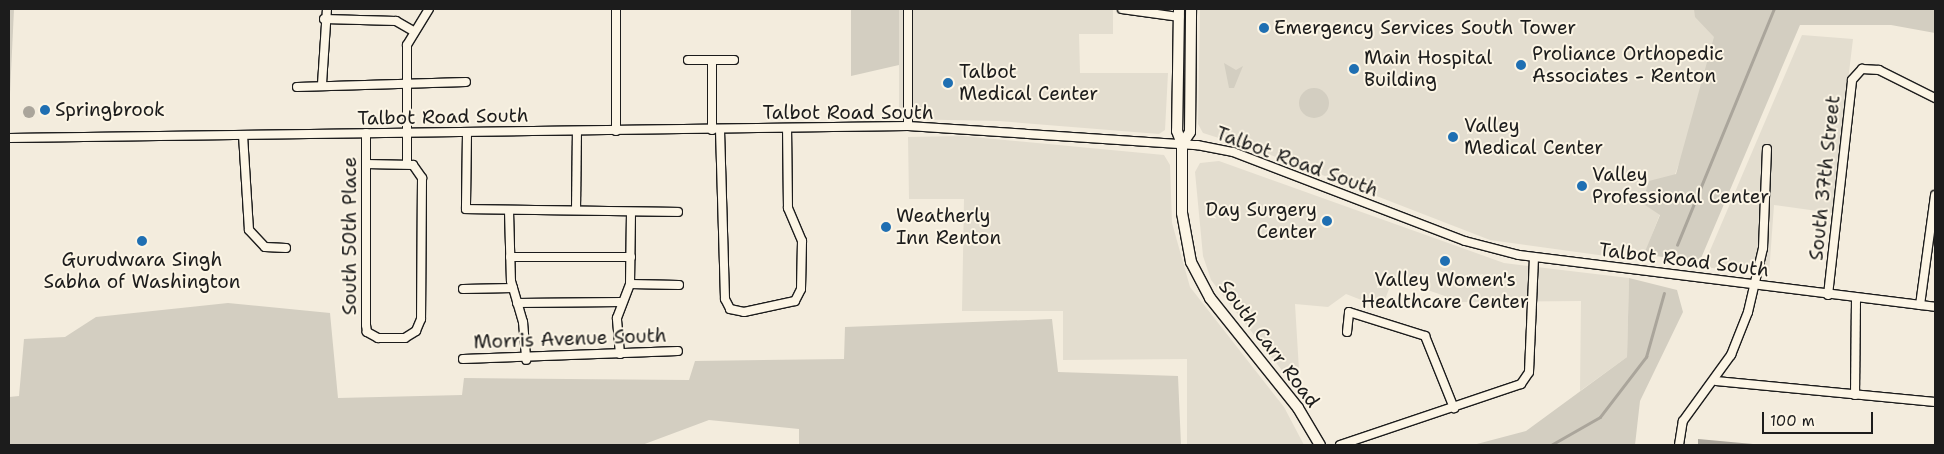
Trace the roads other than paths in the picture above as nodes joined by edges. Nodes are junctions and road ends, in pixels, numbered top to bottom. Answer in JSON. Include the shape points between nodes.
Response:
{"nodes":[{"id":1,"x":327,"y":9,"type":"edge"},
{"id":2,"x":429,"y":9,"type":"edge"},
{"id":3,"x":616,"y":9,"type":"edge"},
{"id":4,"x":908,"y":9,"type":"edge"},
{"id":5,"x":1122,"y":9,"type":"edge"},
{"id":6,"x":1191,"y":9,"type":"edge"},
{"id":7,"x":1179,"y":13,"type":"edge"},
{"id":8,"x":324,"y":19,"type":"junction"},
{"id":9,"x":413,"y":31,"type":"junction"},
{"id":10,"x":688,"y":60,"type":"dead end"},
{"id":11,"x":712,"y":60,"type":"junction"},
{"id":12,"x":734,"y":60,"type":"dead end"},
{"id":13,"x":466,"y":82,"type":"dead end"},
{"id":14,"x":322,"y":84,"type":"junction"},
{"id":15,"x":406,"y":84,"type":"junction"},
{"id":16,"x":297,"y":87,"type":"dead end"},
{"id":17,"x":1935,"y":98,"type":"edge"},
{"id":18,"x":908,"y":126,"type":"junction"},
{"id":19,"x":787,"y":129,"type":"junction"},
{"id":20,"x":716,"y":130,"type":"junction"},
{"id":21,"x":616,"y":131,"type":"junction"},
{"id":22,"x":467,"y":132,"type":"junction"},
{"id":23,"x":577,"y":132,"type":"junction"},
{"id":24,"x":406,"y":133,"type":"junction"},
{"id":25,"x":366,"y":134,"type":"junction"},
{"id":26,"x":244,"y":135,"type":"junction"},
{"id":27,"x":9,"y":138,"type":"edge"},
{"id":28,"x":1182,"y":144,"type":"junction"},
{"id":29,"x":1767,"y":149,"type":"dead end"},
{"id":30,"x":366,"y":164,"type":"junction"},
{"id":31,"x":407,"y":164,"type":"junction"},
{"id":32,"x":1935,"y":195,"type":"edge"},
{"id":33,"x":576,"y":210,"type":"junction"},
{"id":34,"x":509,"y":211,"type":"junction"},
{"id":35,"x":631,"y":212,"type":"junction"},
{"id":36,"x":678,"y":212,"type":"dead end"},
{"id":37,"x":286,"y":248,"type":"dead end"},
{"id":38,"x":510,"y":257,"type":"junction"},
{"id":39,"x":631,"y":257,"type":"junction"},
{"id":40,"x":1534,"y":258,"type":"junction"},
{"id":41,"x":630,"y":284,"type":"junction"},
{"id":42,"x":680,"y":285,"type":"dead end"},
{"id":43,"x":1755,"y":285,"type":"junction"},
{"id":44,"x":513,"y":288,"type":"junction"},
{"id":45,"x":463,"y":289,"type":"dead end"},
{"id":46,"x":1828,"y":295,"type":"junction"},
{"id":47,"x":1856,"y":298,"type":"junction"},
{"id":48,"x":517,"y":302,"type":"junction"},
{"id":49,"x":622,"y":302,"type":"junction"},
{"id":50,"x":1920,"y":305,"type":"junction"},
{"id":51,"x":1935,"y":307,"type":"edge"},
{"id":52,"x":1347,"y":332,"type":"dead end"},
{"id":53,"x":678,"y":352,"type":"dead end"},
{"id":54,"x":620,"y":354,"type":"junction"},
{"id":55,"x":463,"y":359,"type":"dead end"},
{"id":56,"x":526,"y":360,"type":"junction"},
{"id":57,"x":1716,"y":381,"type":"junction"},
{"id":58,"x":1855,"y":395,"type":"junction"},
{"id":59,"x":1935,"y":402,"type":"edge"},
{"id":60,"x":1454,"y":408,"type":"junction"},
{"id":61,"x":1320,"y":445,"type":"edge"},
{"id":62,"x":1340,"y":445,"type":"edge"},
{"id":63,"x":1679,"y":445,"type":"edge"}],
"edges":[{"from":1,"to":8,"type":"street"},
{"from":2,"to":9,"type":"street"},
{"from":3,"to":21,"type":"street"},
{"from":4,"to":18,"type":"street"},
{"from":5,"to":7,"type":"street"},
{"from":6,"to":28,"type":"main road","via":[[1190,132]]},
{"from":7,"to":28,"type":"main road","via":[[1177,131]]},
{"from":8,"to":9,"type":"street","via":[[396,21]]},
{"from":8,"to":14,"type":"street"},
{"from":9,"to":15,"type":"street","via":[[407,45]]},
{"from":10,"to":11,"type":"street"},
{"from":11,"to":12,"type":"street"},
{"from":11,"to":20,"type":"street"},
{"from":13,"to":15,"type":"street"},
{"from":14,"to":15,"type":"street"},
{"from":14,"to":16,"type":"street"},
{"from":15,"to":24,"type":"street"},
{"from":17,"to":46,"type":"street","name":"South 37th Street","via":[[1879,70],[1862,69],[1852,80]]},
{"from":18,"to":19,"type":"street","name":"Talbot Road South"},
{"from":18,"to":28,"type":"street","name":"Talbot Road South"},
{"from":19,"to":20,"type":"street","name":"Talbot Road South"},
{"from":19,"to":20,"type":"street","via":[[788,208],[802,241],[798,297],[736,312],[725,299],[720,258]]},
{"from":20,"to":21,"type":"street","name":"Talbot Road South"},
{"from":21,"to":23,"type":"street","name":"Talbot Road South"},
{"from":22,"to":23,"type":"street","name":"Talbot Road South"},
{"from":22,"to":24,"type":"street","name":"Talbot Road South"},
{"from":22,"to":34,"type":"street","via":[[466,209]]},
{"from":23,"to":33,"type":"street"},
{"from":24,"to":25,"type":"street","name":"Talbot Road South"},
{"from":24,"to":31,"type":"street"},
{"from":25,"to":26,"type":"street","name":"Talbot Road South"},
{"from":25,"to":30,"type":"street","name":"South 50th Place"},
{"from":26,"to":27,"type":"street","name":"Talbot Road South"},
{"from":26,"to":37,"type":"street","via":[[248,230],[265,248]]},
{"from":28,"to":40,"type":"street","name":"Talbot Road South","via":[[1233,152],[1461,240]]},
{"from":28,"to":61,"type":"main road","name":"South Carr Road","via":[[1182,213],[1191,262],[1210,298],[1298,408]]},
{"from":29,"to":43,"type":"street","via":[[1763,248]]},
{"from":30,"to":31,"type":"street"},
{"from":30,"to":31,"type":"street","name":"South 50th Place","via":[[366,325],[371,336],[405,338],[416,331],[422,319],[422,178],[418,168]]},
{"from":32,"to":50,"type":"street"},
{"from":33,"to":34,"type":"street"},
{"from":33,"to":35,"type":"street"},
{"from":34,"to":38,"type":"street"},
{"from":35,"to":36,"type":"street"},
{"from":35,"to":39,"type":"street"},
{"from":38,"to":39,"type":"street"},
{"from":38,"to":44,"type":"street"},
{"from":39,"to":41,"type":"street"},
{"from":40,"to":43,"type":"street","name":"Talbot Road South"},
{"from":40,"to":60,"type":"street","via":[[1529,372],[1524,380]]},
{"from":41,"to":42,"type":"street"},
{"from":41,"to":49,"type":"street"},
{"from":43,"to":46,"type":"street","name":"Talbot Road South"},
{"from":43,"to":57,"type":"street","via":[[1740,338]]},
{"from":44,"to":45,"type":"street"},
{"from":44,"to":48,"type":"street"},
{"from":46,"to":47,"type":"street","name":"Talbot Road South"},
{"from":47,"to":50,"type":"street","name":"Talbot Road South"},
{"from":47,"to":58,"type":"street"},
{"from":48,"to":49,"type":"street"},
{"from":48,"to":56,"type":"street","via":[[526,335]]},
{"from":49,"to":54,"type":"street","via":[[617,318]]},
{"from":50,"to":51,"type":"street","name":"Talbot Road South"},
{"from":52,"to":60,"type":"street","via":[[1348,312],[1425,336]]},
{"from":53,"to":54,"type":"street","name":"Morris Avenue South"},
{"from":54,"to":56,"type":"street","name":"Morris Avenue South"},
{"from":55,"to":56,"type":"street","name":"Morris Avenue South"},
{"from":57,"to":58,"type":"street"},
{"from":57,"to":63,"type":"street","via":[[1689,410]]},
{"from":58,"to":59,"type":"street"},
{"from":60,"to":62,"type":"street"}]}
